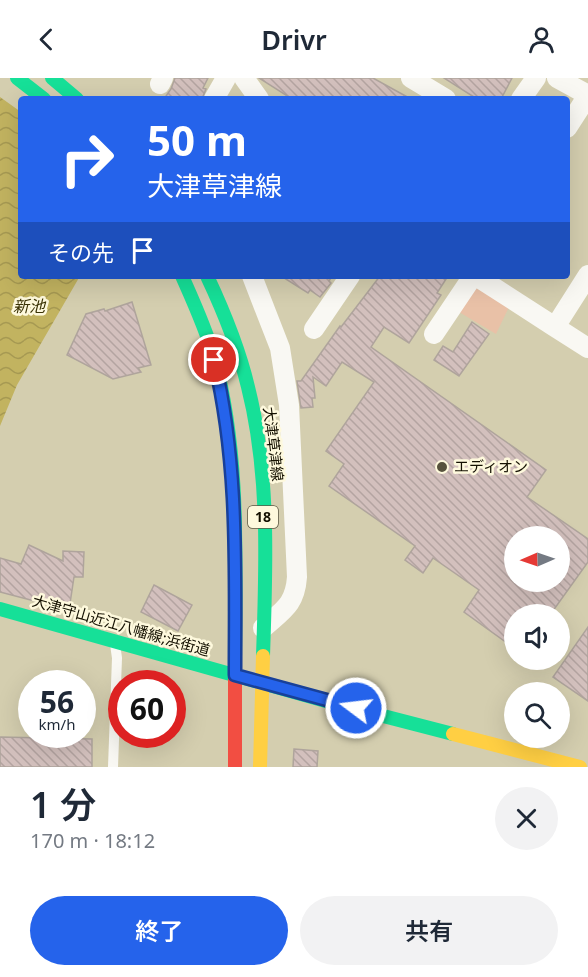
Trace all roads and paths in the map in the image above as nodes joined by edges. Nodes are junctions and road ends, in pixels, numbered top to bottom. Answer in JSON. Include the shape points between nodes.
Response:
{"nodes":[{"id":1,"x":17,"y":78,"type":"edge"},
{"id":2,"x":52,"y":78,"type":"edge"},
{"id":3,"x":226,"y":78,"type":"edge"},
{"id":4,"x":244,"y":78,"type":"edge"},
{"id":5,"x":411,"y":78,"type":"edge"},
{"id":6,"x":536,"y":78,"type":"edge"},
{"id":7,"x":558,"y":78,"type":"edge"},
{"id":8,"x":588,"y":95,"type":"edge"},
{"id":9,"x":40,"y":96,"type":"edge"},
{"id":10,"x":73,"y":96,"type":"edge"},
{"id":11,"x":216,"y":96,"type":"edge"},
{"id":12,"x":257,"y":96,"type":"edge"},
{"id":13,"x":441,"y":96,"type":"edge"},
{"id":14,"x":523,"y":96,"type":"edge"},
{"id":15,"x":570,"y":123,"type":"edge"},
{"id":16,"x":588,"y":275,"type":"edge"},
{"id":17,"x":183,"y":279,"type":"edge"},
{"id":18,"x":208,"y":279,"type":"edge"},
{"id":19,"x":253,"y":279,"type":"edge"},
{"id":20,"x":348,"y":279,"type":"edge"},
{"id":21,"x":472,"y":279,"type":"edge"},
{"id":22,"x":479,"y":279,"type":"edge"},
{"id":23,"x":555,"y":327,"type":"junction"},
{"id":24,"x":314,"y":329,"type":"dead end"},
{"id":25,"x":434,"y":334,"type":"dead end"},
{"id":26,"x":588,"y":348,"type":"edge"},
{"id":27,"x":0,"y":609,"type":"edge"},
{"id":28,"x":263,"y":628,"type":"junction"},
{"id":29,"x":114,"y":641,"type":"junction"},
{"id":30,"x":235,"y":675,"type":"junction"},
{"id":31,"x":262,"y":683,"type":"junction"},
{"id":32,"x":574,"y":766,"type":"edge"},
{"id":33,"x":113,"y":767,"type":"edge"},
{"id":34,"x":235,"y":767,"type":"edge"},
{"id":35,"x":260,"y":767,"type":"edge"}],
"edges":[{"from":1,"to":9,"type":"main road"},
{"from":2,"to":10,"type":"main road"},
{"from":3,"to":11,"type":"street"},
{"from":4,"to":12,"type":"street"},
{"from":5,"to":13,"type":"street"},
{"from":6,"to":14,"type":"street"},
{"from":7,"to":8,"type":"street"},
{"from":8,"to":15,"type":"street"},
{"from":16,"to":23,"type":"street"},
{"from":17,"to":30,"type":"main road","number":"18","via":[[214,360],[229,437],[235,521]]},
{"from":18,"to":28,"type":"main road","name":"大津草津線","number":"18","via":[[232,335],[252,404],[263,498]]},
{"from":19,"to":28,"type":"street","via":[[280,348],[289,405],[297,577],[293,599]]},
{"from":20,"to":24,"type":"street"},
{"from":21,"to":25,"type":"street"},
{"from":22,"to":23,"type":"street"},
{"from":23,"to":26,"type":"street"},
{"from":27,"to":29,"type":"main road","name":"大津守山近江八幡線;浜街道"},
{"from":28,"to":31,"type":"main road","name":"大津草津線","number":"18"},
{"from":29,"to":30,"type":"main road","name":"大津守山近江八幡線;浜街道"},
{"from":29,"to":33,"type":"lane","via":[[117,658]]},
{"from":30,"to":31,"type":"main road","name":"大津守山近江八幡線;浜街道"},
{"from":30,"to":34,"type":"main road","number":"18"},
{"from":31,"to":32,"type":"main road","name":"大津守山近江八幡線;浜街道"},
{"from":31,"to":35,"type":"main road","name":"大津草津線","number":"18"}]}
